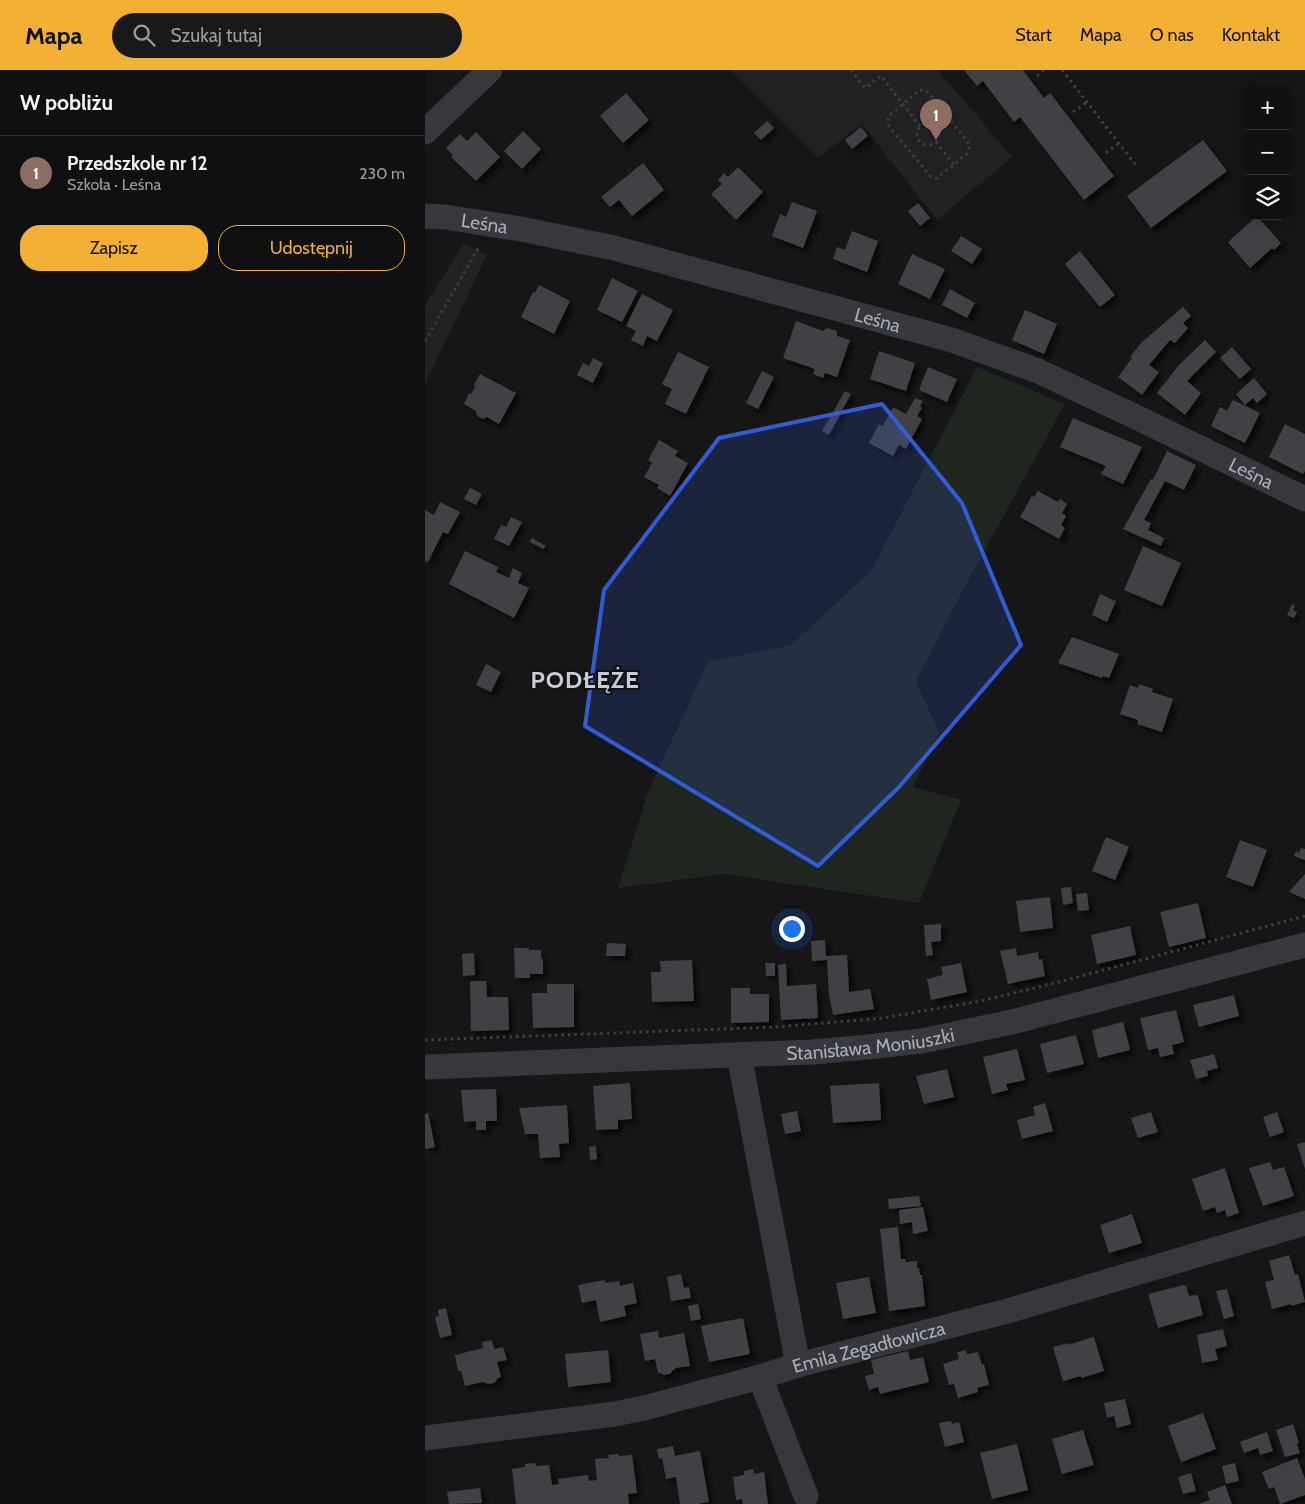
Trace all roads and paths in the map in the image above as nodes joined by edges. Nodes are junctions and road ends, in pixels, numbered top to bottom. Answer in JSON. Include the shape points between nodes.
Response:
{"nodes":[{"id":1,"x":490,"y":70,"type":"edge"},
{"id":2,"x":851,"y":70,"type":"edge"},
{"id":3,"x":1044,"y":70,"type":"edge"},
{"id":4,"x":1062,"y":70,"type":"edge"},
{"id":5,"x":1037,"y":76,"type":"dead end"},
{"id":6,"x":1087,"y":102,"type":"junction"},
{"id":7,"x":903,"y":104,"type":"junction"},
{"id":8,"x":1073,"y":112,"type":"dead end"},
{"id":9,"x":920,"y":126,"type":"junction"},
{"id":10,"x":425,"y":132,"type":"edge"},
{"id":11,"x":936,"y":142,"type":"junction"},
{"id":12,"x":1119,"y":143,"type":"junction"},
{"id":13,"x":1106,"y":153,"type":"dead end"},
{"id":14,"x":954,"y":165,"type":"junction"},
{"id":15,"x":1138,"y":168,"type":"dead end"},
{"id":16,"x":425,"y":216,"type":"edge"},
{"id":17,"x":477,"y":250,"type":"dead end"},
{"id":18,"x":425,"y":341,"type":"edge"},
{"id":19,"x":1304,"y":495,"type":"edge"},
{"id":20,"x":1305,"y":916,"type":"edge"},
{"id":21,"x":1305,"y":946,"type":"edge"},
{"id":22,"x":425,"y":1040,"type":"edge"},
{"id":23,"x":739,"y":1055,"type":"junction"},
{"id":24,"x":425,"y":1067,"type":"edge"},
{"id":25,"x":1305,"y":1223,"type":"edge"},
{"id":26,"x":797,"y":1365,"type":"junction"},
{"id":27,"x":760,"y":1377,"type":"junction"},
{"id":28,"x":425,"y":1438,"type":"edge"},
{"id":29,"x":806,"y":1496,"type":"dead end"}],
"edges":[{"from":1,"to":10,"type":"street"},
{"from":2,"to":7,"type":"path","via":[[865,88],[881,76]]},
{"from":3,"to":5,"type":"path"},
{"from":4,"to":6,"type":"path"},
{"from":6,"to":8,"type":"path"},
{"from":6,"to":12,"type":"path"},
{"from":7,"to":9,"type":"path"},
{"from":7,"to":14,"type":"path","via":[[888,119],[889,126],[931,177],[937,178]]},
{"from":7,"to":14,"type":"path","via":[[920,90],[929,93],[970,145],[968,153]]},
{"from":9,"to":11,"type":"path","via":[[917,137],[920,142],[931,145]]},
{"from":9,"to":11,"type":"path","via":[[927,122],[939,128]]},
{"from":11,"to":14,"type":"path"},
{"from":12,"to":13,"type":"path"},
{"from":12,"to":15,"type":"path"},
{"from":16,"to":19,"type":"street","name":"Leśna","via":[[521,229],[614,248],[952,340],[1038,371]]},
{"from":17,"to":18,"type":"path"},
{"from":20,"to":22,"type":"path","via":[[981,1001],[883,1018],[775,1027]]},
{"from":21,"to":23,"type":"street","name":"Stanisława Moniuszki","via":[[1011,1022],[930,1039],[812,1052]]},
{"from":23,"to":24,"type":"street","name":"Stanisława Moniuszki"},
{"from":23,"to":26,"type":"street"},
{"from":25,"to":26,"type":"street","name":"Emila Zegadłowicza","via":[[1004,1312]]},
{"from":26,"to":27,"type":"street","name":"Emila Zegadłowicza"},
{"from":27,"to":28,"type":"street","name":"Emila Zegadłowicza","via":[[615,1414]]},
{"from":27,"to":29,"type":"street"}]}
